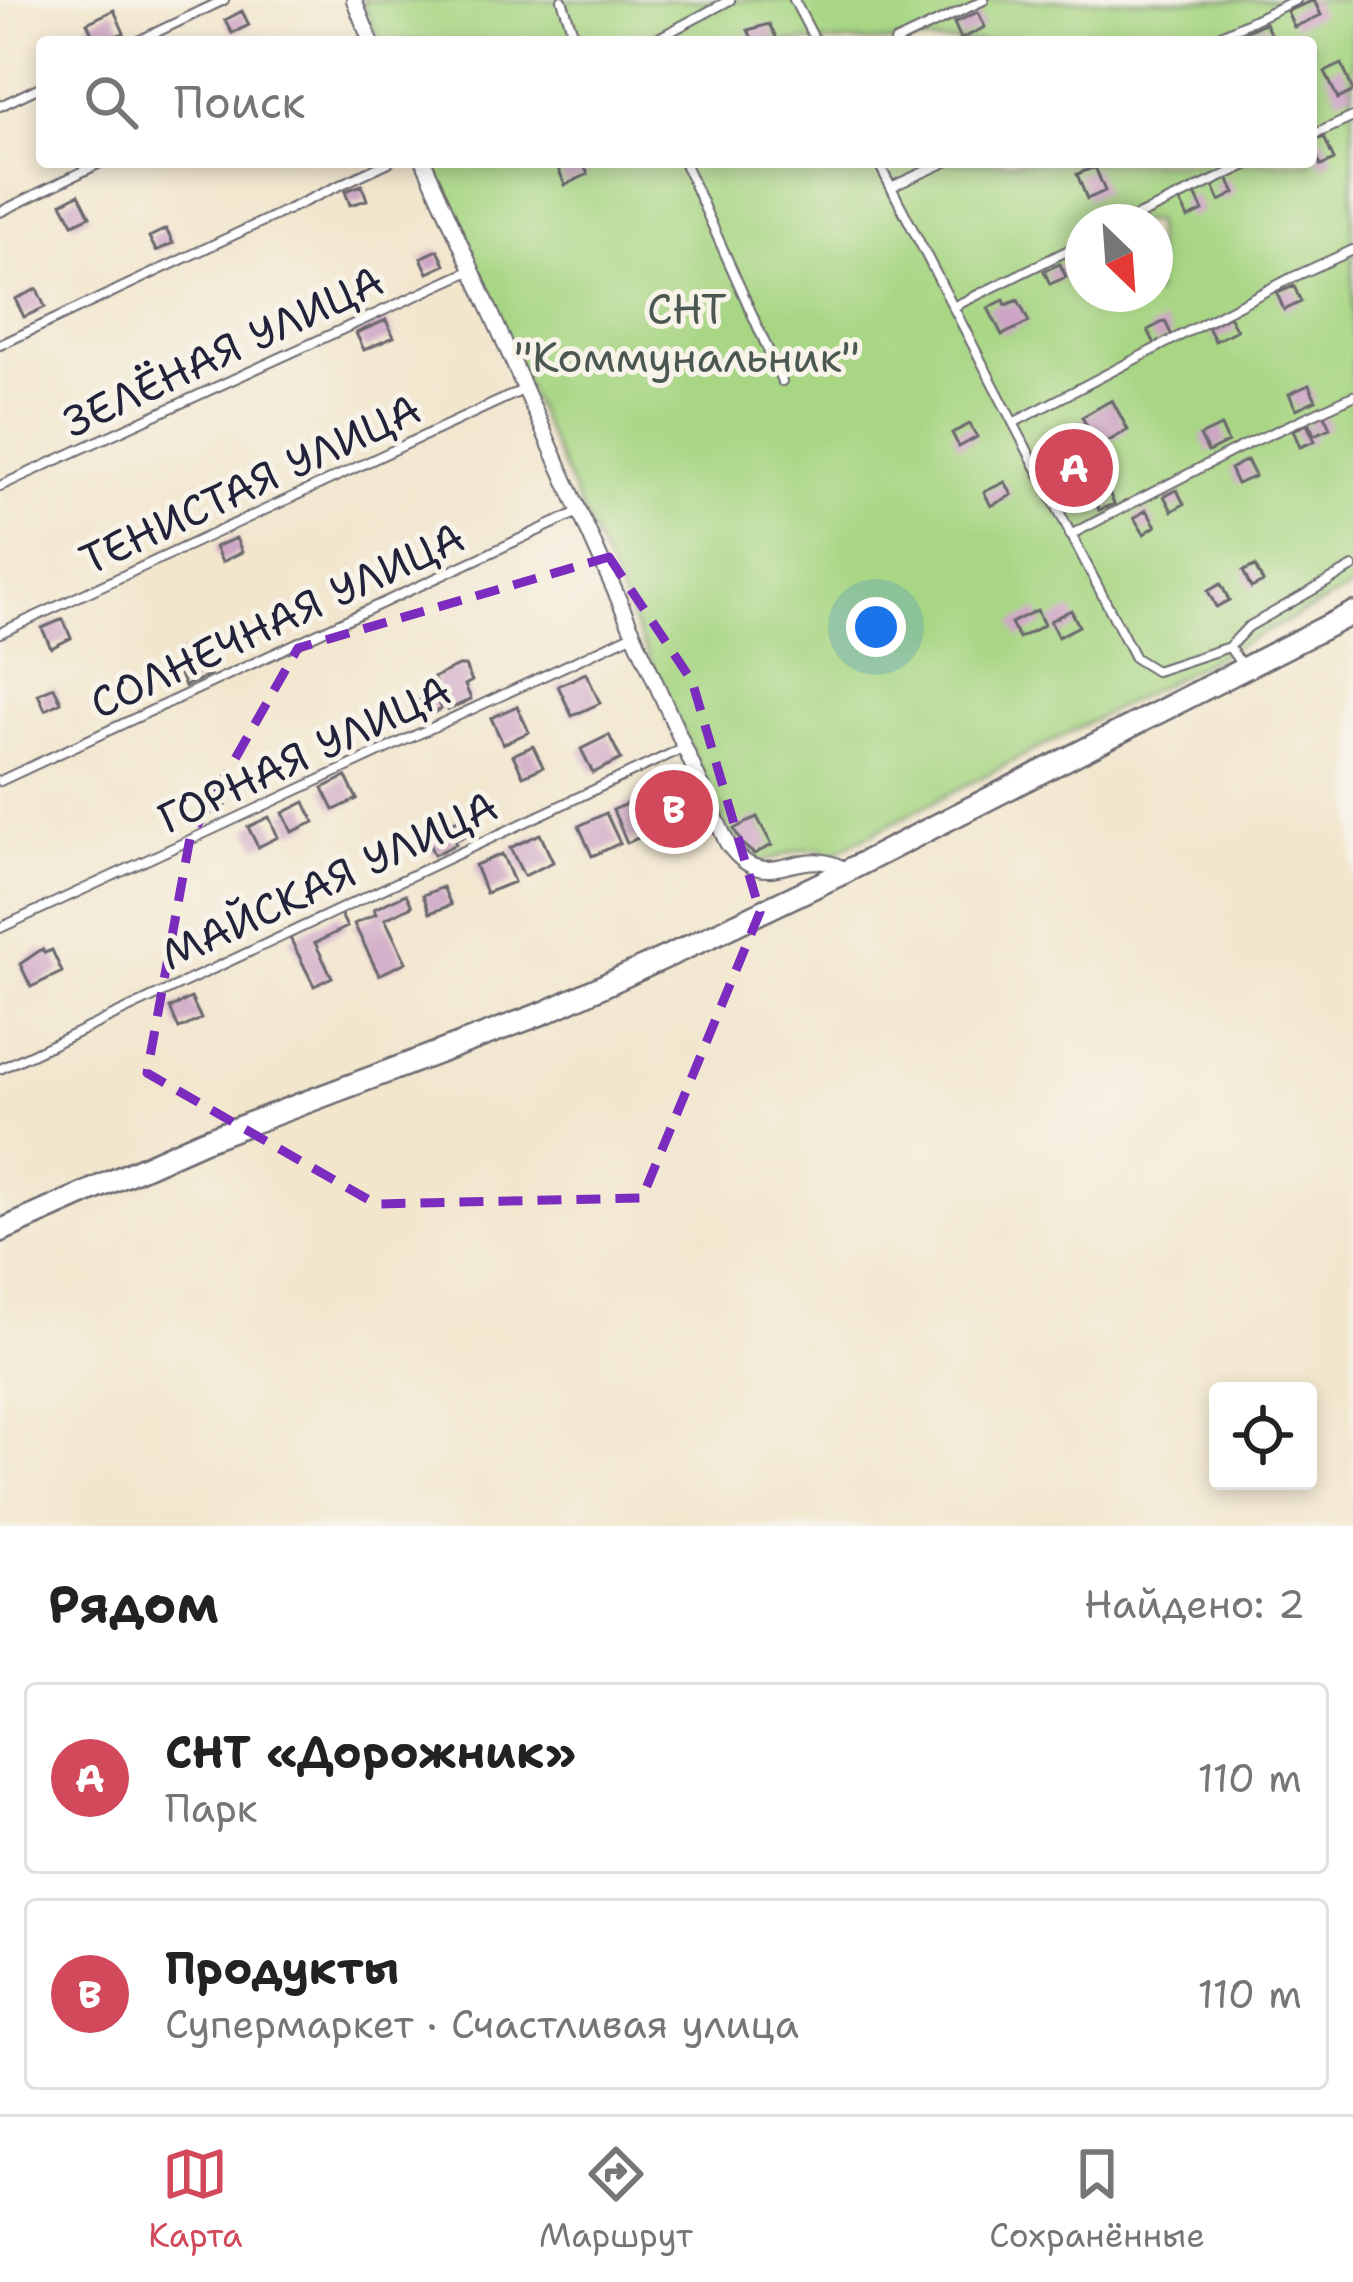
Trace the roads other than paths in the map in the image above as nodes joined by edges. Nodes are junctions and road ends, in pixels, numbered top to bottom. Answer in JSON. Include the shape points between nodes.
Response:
{"nodes":[{"id":1,"x":224,"y":0,"type":"edge"},
{"id":2,"x":354,"y":0,"type":"edge"},
{"id":3,"x":562,"y":0,"type":"edge"},
{"id":4,"x":730,"y":0,"type":"edge"},
{"id":5,"x":794,"y":0,"type":"edge"},
{"id":6,"x":984,"y":0,"type":"edge"},
{"id":7,"x":1296,"y":0,"type":"edge"},
{"id":8,"x":149,"y":36,"type":"edge"},
{"id":9,"x":369,"y":36,"type":"edge"},
{"id":10,"x":574,"y":36,"type":"edge"},
{"id":11,"x":662,"y":36,"type":"edge"},
{"id":12,"x":813,"y":36,"type":"edge"},
{"id":13,"x":908,"y":36,"type":"edge"},
{"id":14,"x":1219,"y":36,"type":"edge"},
{"id":15,"x":36,"y":89,"type":"edge"},
{"id":16,"x":0,"y":106,"type":"edge"},
{"id":17,"x":1353,"y":117,"type":"edge"},
{"id":18,"x":1317,"y":133,"type":"edge"},
{"id":19,"x":90,"y":168,"type":"edge"},
{"id":20,"x":376,"y":168,"type":"edge"},
{"id":21,"x":427,"y":168,"type":"edge"},
{"id":22,"x":687,"y":168,"type":"edge"},
{"id":23,"x":881,"y":168,"type":"edge"},
{"id":24,"x":933,"y":168,"type":"edge"},
{"id":25,"x":1240,"y":168,"type":"edge"},
{"id":26,"x":891,"y":188,"type":"junction"},
{"id":27,"x":1163,"y":204,"type":"edge"},
{"id":28,"x":0,"y":212,"type":"edge"},
{"id":29,"x":1353,"y":250,"type":"edge"},
{"id":30,"x":1065,"y":252,"type":"edge"},
{"id":31,"x":472,"y":270,"type":"junction"},
{"id":32,"x":952,"y":307,"type":"junction"},
{"id":33,"x":0,"y":345,"type":"edge"},
{"id":34,"x":782,"y":381,"type":"dead end"},
{"id":35,"x":525,"y":389,"type":"junction"},
{"id":36,"x":1353,"y":396,"type":"edge"},
{"id":37,"x":1013,"y":423,"type":"junction"},
{"id":38,"x":0,"y":487,"type":"edge"},
{"id":39,"x":579,"y":511,"type":"junction"},
{"id":40,"x":1070,"y":535,"type":"junction"},
{"id":41,"x":1353,"y":567,"type":"edge"},
{"id":42,"x":1353,"y":613,"type":"edge"},
{"id":43,"x":0,"y":633,"type":"edge"},
{"id":44,"x":634,"y":634,"type":"junction"},
{"id":45,"x":1229,"y":647,"type":"junction"},
{"id":46,"x":1244,"y":669,"type":"junction"},
{"id":47,"x":684,"y":748,"type":"junction"},
{"id":48,"x":0,"y":781,"type":"edge"},
{"id":49,"x":847,"y":872,"type":"junction"},
{"id":50,"x":0,"y":928,"type":"edge"},
{"id":51,"x":0,"y":1069,"type":"edge"},
{"id":52,"x":0,"y":1231,"type":"edge"}],
"edges":[{"from":1,"to":8,"type":"lane"},
{"from":2,"to":9,"type":"street"},
{"from":3,"to":10,"type":"lane"},
{"from":4,"to":11,"type":"lane"},
{"from":5,"to":12,"type":"lane"},
{"from":6,"to":13,"type":"lane"},
{"from":7,"to":14,"type":"lane"},
{"from":15,"to":16,"type":"lane"},
{"from":17,"to":18,"type":"lane"},
{"from":19,"to":28,"type":"lane"},
{"from":20,"to":33,"type":"lane"},
{"from":21,"to":31,"type":"street"},
{"from":22,"to":34,"type":"lane"},
{"from":23,"to":26,"type":"lane"},
{"from":24,"to":26,"type":"lane"},
{"from":25,"to":27,"type":"lane"},
{"from":26,"to":32,"type":"lane"},
{"from":29,"to":37,"type":"lane"},
{"from":30,"to":32,"type":"lane"},
{"from":31,"to":35,"type":"street"},
{"from":31,"to":38,"type":"lane","name":"ЗЕЛЁНАЯ УЛИЦА"},
{"from":32,"to":37,"type":"lane"},
{"from":35,"to":39,"type":"street"},
{"from":35,"to":43,"type":"lane","name":"ТЕНИСТАЯ УЛИЦА"},
{"from":36,"to":40,"type":"lane"},
{"from":37,"to":40,"type":"lane"},
{"from":39,"to":44,"type":"street"},
{"from":39,"to":48,"type":"lane","name":"СОЛНЕЧНАЯ УЛИЦА"},
{"from":40,"to":45,"type":"lane","via":[[1135,658],[1156,671]]},
{"from":41,"to":45,"type":"lane","via":[[1248,627]]},
{"from":42,"to":46,"type":"main road"},
{"from":44,"to":47,"type":"street"},
{"from":44,"to":50,"type":"lane","name":"ГОРНАЯ УЛИЦА"},
{"from":45,"to":46,"type":"lane"},
{"from":46,"to":49,"type":"main road"},
{"from":47,"to":49,"type":"street","via":[[741,862],[765,871],[817,860]]},
{"from":47,"to":51,"type":"lane","name":"МАЙСКАЯ УЛИЦА"},
{"from":49,"to":52,"type":"main road","via":[[546,1012],[203,1141]]}]}
